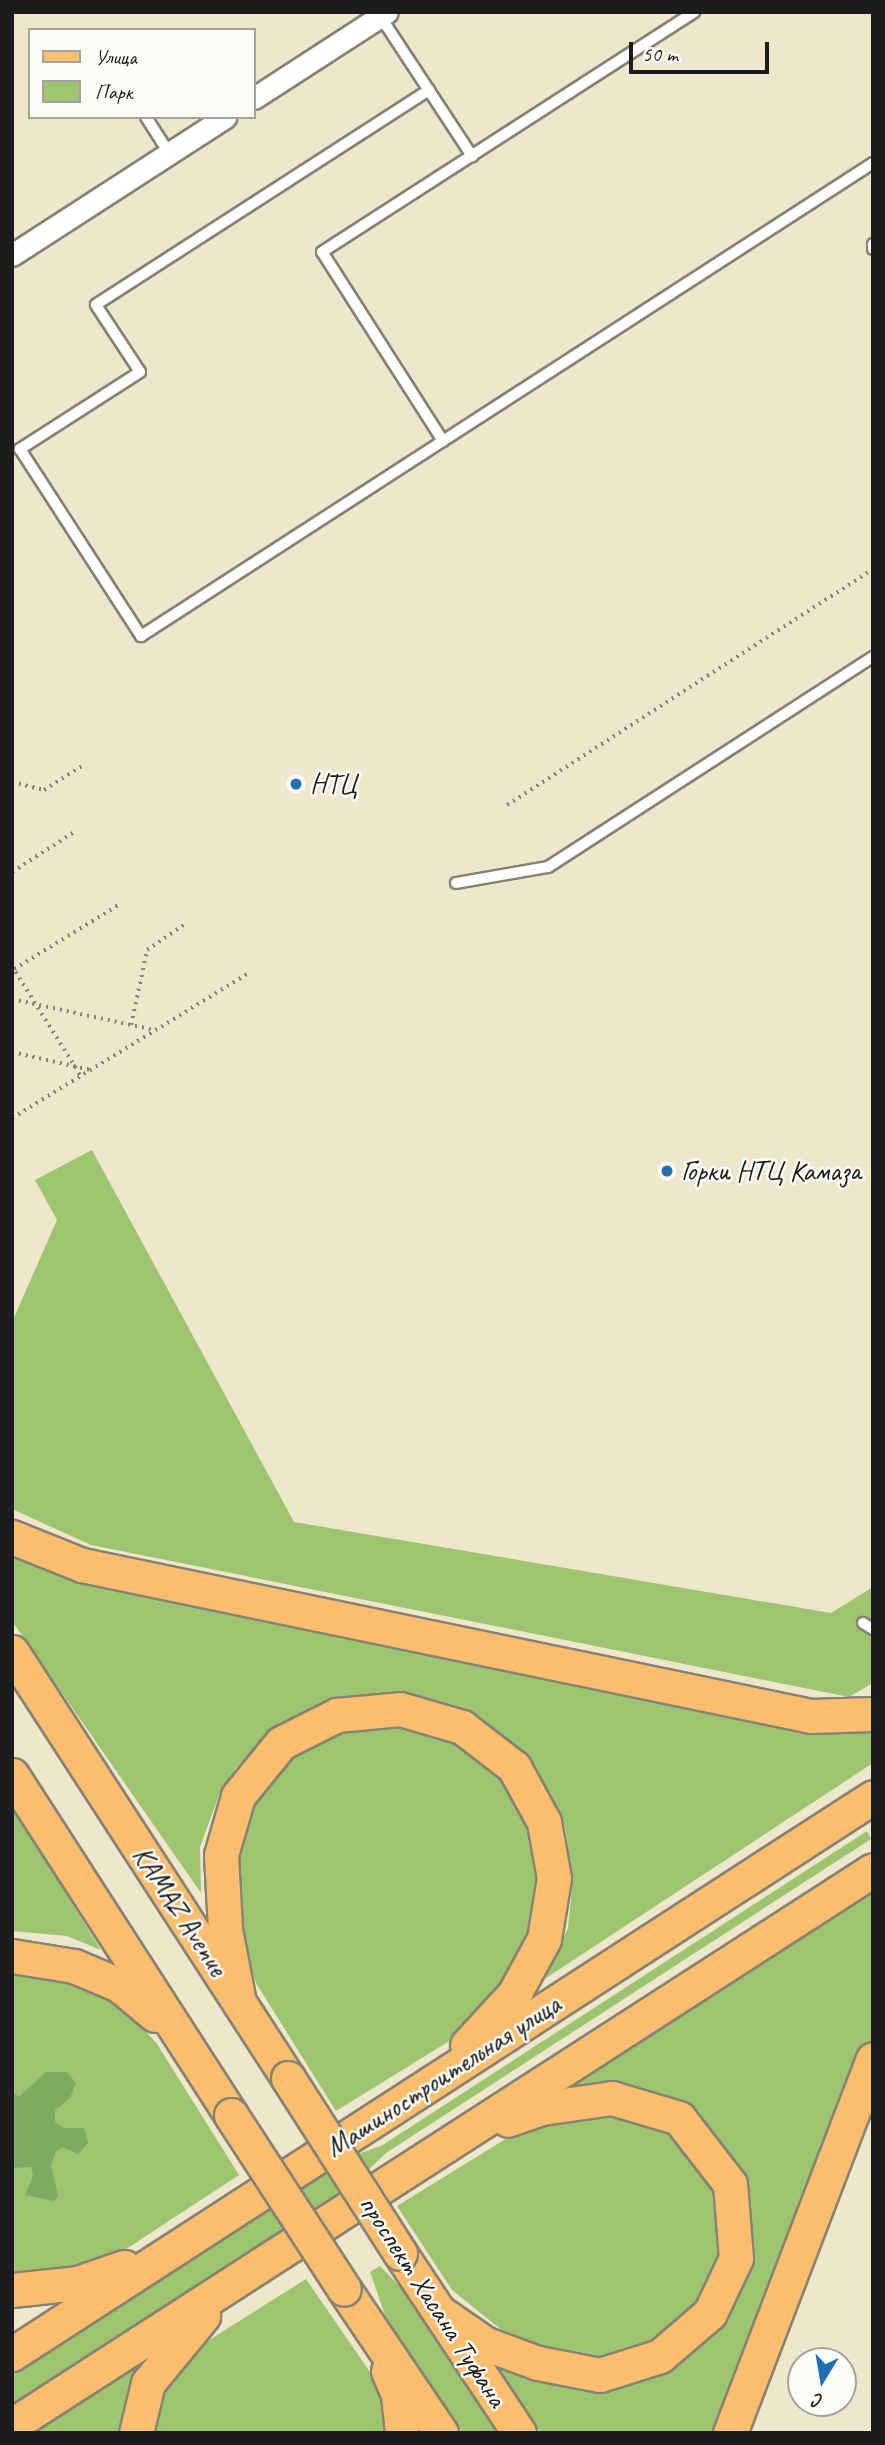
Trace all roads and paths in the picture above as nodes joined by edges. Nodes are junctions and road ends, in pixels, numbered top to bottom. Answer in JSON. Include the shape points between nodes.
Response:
{"nodes":[{"id":1,"x":694,"y":12,"type":"edge"},
{"id":2,"x":384,"y":14,"type":"edge"},
{"id":3,"x":429,"y":90,"type":"junction"},
{"id":4,"x":256,"y":97,"type":"edge"},
{"id":5,"x":147,"y":119,"type":"edge"},
{"id":6,"x":217,"y":119,"type":"edge"},
{"id":7,"x":170,"y":153,"type":"junction"},
{"id":8,"x":472,"y":156,"type":"junction"},
{"id":9,"x":873,"y":163,"type":"edge"},
{"id":10,"x":15,"y":247,"type":"edge"},
{"id":11,"x":443,"y":441,"type":"junction"},
{"id":12,"x":873,"y":569,"type":"edge"},
{"id":13,"x":873,"y":657,"type":"edge"},
{"id":14,"x":82,"y":766,"type":"dead end"},
{"id":15,"x":12,"y":782,"type":"edge"},
{"id":16,"x":507,"y":805,"type":"dead end"},
{"id":17,"x":74,"y":832,"type":"dead end"},
{"id":18,"x":12,"y":872,"type":"edge"},
{"id":19,"x":456,"y":883,"type":"dead end"},
{"id":20,"x":120,"y":904,"type":"dead end"},
{"id":21,"x":185,"y":924,"type":"dead end"},
{"id":22,"x":13,"y":969,"type":"edge"},
{"id":23,"x":249,"y":973,"type":"dead end"},
{"id":24,"x":12,"y":999,"type":"edge"},
{"id":25,"x":36,"y":1004,"type":"junction"},
{"id":26,"x":131,"y":1025,"type":"junction"},
{"id":27,"x":155,"y":1031,"type":"junction"},
{"id":28,"x":12,"y":1052,"type":"edge"},
{"id":29,"x":74,"y":1066,"type":"junction"},
{"id":30,"x":91,"y":1070,"type":"junction"},
{"id":31,"x":80,"y":1076,"type":"junction"},
{"id":32,"x":12,"y":1118,"type":"edge"},
{"id":33,"x":12,"y":1537,"type":"edge"},
{"id":34,"x":12,"y":1652,"type":"edge"},
{"id":35,"x":873,"y":1714,"type":"edge"},
{"id":36,"x":12,"y":1775,"type":"edge"},
{"id":37,"x":873,"y":1797,"type":"edge"},
{"id":38,"x":873,"y":1870,"type":"edge"},
{"id":39,"x":12,"y":1956,"type":"edge"},
{"id":40,"x":239,"y":2003,"type":"junction"},
{"id":41,"x":180,"y":2036,"type":"junction"},
{"id":42,"x":873,"y":2059,"type":"edge"},
{"id":43,"x":435,"y":2081,"type":"junction"},
{"id":44,"x":466,"y":2134,"type":"junction"},
{"id":45,"x":347,"y":2170,"type":"joint"},
{"id":46,"x":176,"y":2249,"type":"junction"},
{"id":47,"x":233,"y":2285,"type":"junction"},
{"id":48,"x":12,"y":2290,"type":"edge"},
{"id":49,"x":441,"y":2313,"type":"junction"},
{"id":50,"x":367,"y":2321,"type":"junction"},
{"id":51,"x":12,"y":2354,"type":"edge"},
{"id":52,"x":12,"y":2425,"type":"edge"},
{"id":53,"x":135,"y":2433,"type":"edge"},
{"id":54,"x":402,"y":2433,"type":"edge"},
{"id":55,"x":441,"y":2433,"type":"edge"},
{"id":56,"x":519,"y":2433,"type":"edge"},
{"id":57,"x":730,"y":2433,"type":"edge"}],
"edges":[{"from":1,"to":8,"type":"lane"},
{"from":2,"to":3,"type":"lane"},
{"from":2,"to":4,"type":"street"},
{"from":3,"to":8,"type":"lane"},
{"from":3,"to":11,"type":"lane","via":[[96,305],[140,372],[20,449],[141,636]]},
{"from":5,"to":7,"type":"lane"},
{"from":6,"to":7,"type":"street"},
{"from":7,"to":10,"type":"street"},
{"from":8,"to":11,"type":"lane","via":[[322,253]]},
{"from":9,"to":11,"type":"lane"},
{"from":12,"to":16,"type":"path"},
{"from":13,"to":19,"type":"lane","via":[[548,867]]},
{"from":14,"to":15,"type":"path","via":[[44,790]]},
{"from":17,"to":18,"type":"path"},
{"from":20,"to":22,"type":"path"},
{"from":21,"to":26,"type":"path","via":[[147,950]]},
{"from":22,"to":25,"type":"path"},
{"from":23,"to":27,"type":"path"},
{"from":24,"to":25,"type":"path"},
{"from":25,"to":26,"type":"path"},
{"from":25,"to":29,"type":"path"},
{"from":26,"to":27,"type":"path"},
{"from":27,"to":30,"type":"path"},
{"from":28,"to":29,"type":"path"},
{"from":29,"to":30,"type":"path"},
{"from":29,"to":31,"type":"path"},
{"from":30,"to":31,"type":"path"},
{"from":31,"to":32,"type":"path"},
{"from":33,"to":35,"type":"main road","via":[[82,1565],[811,1716]]},
{"from":34,"to":40,"type":"main road","name":"KAMAZ Avenue"},
{"from":36,"to":41,"type":"main road"},
{"from":37,"to":43,"type":"main road","name":"Машиностроительная улица"},
{"from":38,"to":44,"type":"main road"},
{"from":39,"to":41,"type":"main road","via":[[74,1966],[119,1985]]},
{"from":40,"to":43,"type":"main road","via":[[225,1929],[221,1855],[238,1796],[281,1743],[337,1715],[400,1709],[462,1727],[514,1767],[544,1822],[554,1878],[544,1939],[514,1994]]},
{"from":40,"to":45,"type":"main road","name":"KAMAZ Avenue","bridge":true},
{"from":41,"to":50,"type":"main road","bridge":true},
{"from":42,"to":57,"type":"main road"},
{"from":43,"to":46,"type":"main road","name":"Машиностроительная улица"},
{"from":44,"to":47,"type":"main road"},
{"from":44,"to":49,"type":"main road","via":[[542,2108],[612,2098],[679,2118],[730,2184],[736,2258],[710,2313],[660,2356],[600,2375],[538,2363],[486,2344]]},
{"from":45,"to":49,"type":"main road","name":"проспект Хасана Туфана","bridge":true},
{"from":46,"to":48,"type":"main road","via":[[77,2283]]},
{"from":46,"to":51,"type":"main road","name":"Машиностроительная улица"},
{"from":47,"to":52,"type":"main road"},
{"from":47,"to":53,"type":"main road","via":[[183,2337],[148,2383]]},
{"from":49,"to":56,"type":"main road","name":"проспект Хасана Туфана"},
{"from":50,"to":54,"type":"main road","via":[[398,2395]]},
{"from":50,"to":55,"type":"main road"}]}
